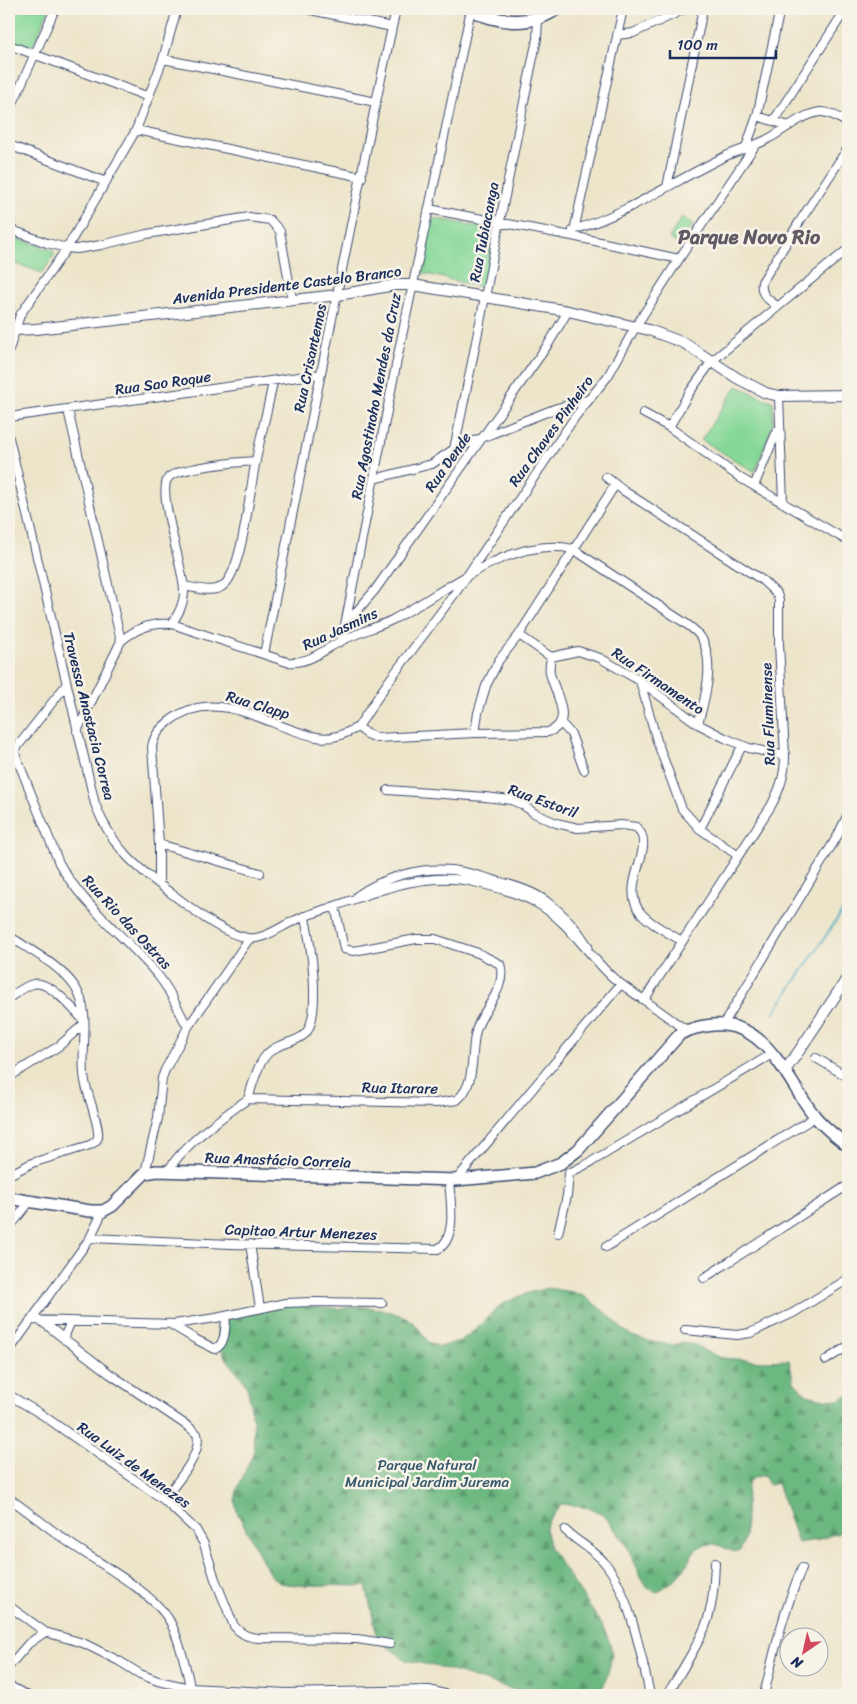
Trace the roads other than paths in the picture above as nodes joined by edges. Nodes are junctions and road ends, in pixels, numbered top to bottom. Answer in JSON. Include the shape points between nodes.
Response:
{"nodes":[{"id":1,"x":55,"y":9,"type":"edge"},
{"id":2,"x":177,"y":9,"type":"edge"},
{"id":3,"x":306,"y":9,"type":"edge"},
{"id":4,"x":396,"y":9,"type":"edge"},
{"id":5,"x":470,"y":9,"type":"edge"},
{"id":6,"x":623,"y":9,"type":"edge"},
{"id":7,"x":686,"y":9,"type":"edge"},
{"id":8,"x":704,"y":9,"type":"edge"},
{"id":9,"x":780,"y":9,"type":"edge"},
{"id":10,"x":846,"y":9,"type":"edge"},
{"id":11,"x":546,"y":13,"type":"edge"},
{"id":12,"x":392,"y":26,"type":"junction"},
{"id":13,"x":617,"y":35,"type":"junction"},
{"id":14,"x":9,"y":45,"type":"edge"},
{"id":15,"x":35,"y":54,"type":"junction"},
{"id":16,"x":162,"y":59,"type":"junction"},
{"id":17,"x":149,"y":97,"type":"junction"},
{"id":18,"x":376,"y":102,"type":"junction"},
{"id":19,"x":9,"y":112,"type":"edge"},
{"id":20,"x":757,"y":116,"type":"junction"},
{"id":21,"x":774,"y":120,"type":"junction"},
{"id":22,"x":848,"y":124,"type":"edge"},
{"id":23,"x":789,"y":126,"type":"junction"},
{"id":24,"x":136,"y":130,"type":"junction"},
{"id":25,"x":756,"y":144,"type":"junction"},
{"id":26,"x":9,"y":145,"type":"edge"},
{"id":27,"x":746,"y":147,"type":"junction"},
{"id":28,"x":848,"y":148,"type":"edge"},
{"id":29,"x":362,"y":177,"type":"junction"},
{"id":30,"x":106,"y":182,"type":"junction"},
{"id":31,"x":667,"y":187,"type":"junction"},
{"id":32,"x":429,"y":209,"type":"junction"},
{"id":33,"x":499,"y":222,"type":"junction"},
{"id":34,"x":9,"y":229,"type":"edge"},
{"id":35,"x":573,"y":233,"type":"junction"},
{"id":36,"x":67,"y":248,"type":"junction"},
{"id":37,"x":848,"y":249,"type":"edge"},
{"id":38,"x":679,"y":259,"type":"junction"},
{"id":39,"x":413,"y":285,"type":"junction"},
{"id":40,"x":338,"y":295,"type":"junction"},
{"id":41,"x":486,"y":298,"type":"junction"},
{"id":42,"x":292,"y":300,"type":"junction"},
{"id":43,"x":777,"y":306,"type":"junction"},
{"id":44,"x":568,"y":311,"type":"junction"},
{"id":45,"x":636,"y":326,"type":"junction"},
{"id":46,"x":11,"y":329,"type":"edge"},
{"id":47,"x":9,"y":350,"type":"edge"},
{"id":48,"x":712,"y":361,"type":"junction"},
{"id":49,"x":320,"y":374,"type":"junction"},
{"id":50,"x":274,"y":382,"type":"junction"},
{"id":51,"x":848,"y":395,"type":"edge"},
{"id":52,"x":778,"y":396,"type":"junction"},
{"id":53,"x":590,"y":399,"type":"junction"},
{"id":54,"x":563,"y":406,"type":"junction"},
{"id":55,"x":68,"y":410,"type":"junction"},
{"id":56,"x":643,"y":413,"type":"dead end"},
{"id":57,"x":498,"y":414,"type":"junction"},
{"id":58,"x":9,"y":417,"type":"edge"},
{"id":59,"x":575,"y":417,"type":"junction"},
{"id":60,"x":509,"y":426,"type":"junction"},
{"id":61,"x":669,"y":427,"type":"junction"},
{"id":62,"x":779,"y":427,"type":"junction"},
{"id":63,"x":9,"y":438,"type":"edge"},
{"id":64,"x":482,"y":438,"type":"junction"},
{"id":65,"x":454,"y":449,"type":"junction"},
{"id":66,"x":256,"y":462,"type":"junction"},
{"id":67,"x":9,"y":469,"type":"edge"},
{"id":68,"x":17,"y":477,"type":"junction"},
{"id":69,"x":606,"y":477,"type":"dead end"},
{"id":70,"x":374,"y":479,"type":"junction"},
{"id":71,"x":615,"y":485,"type":"junction"},
{"id":72,"x":754,"y":486,"type":"junction"},
{"id":73,"x":783,"y":503,"type":"junction"},
{"id":74,"x":848,"y":541,"type":"edge"},
{"id":75,"x":573,"y":549,"type":"junction"},
{"id":76,"x":468,"y":574,"type":"junction"},
{"id":77,"x":184,"y":586,"type":"junction"},
{"id":78,"x":172,"y":624,"type":"junction"},
{"id":79,"x":345,"y":625,"type":"junction"},
{"id":80,"x":519,"y":635,"type":"junction"},
{"id":81,"x":121,"y":641,"type":"junction"},
{"id":82,"x":340,"y":642,"type":"junction"},
{"id":83,"x":264,"y":654,"type":"junction"},
{"id":84,"x":551,"y":657,"type":"junction"},
{"id":85,"x":640,"y":681,"type":"junction"},
{"id":86,"x":66,"y":685,"type":"junction"},
{"id":87,"x":561,"y":723,"type":"junction"},
{"id":88,"x":698,"y":724,"type":"junction"},
{"id":89,"x":358,"y":727,"type":"junction"},
{"id":90,"x":77,"y":731,"type":"junction"},
{"id":91,"x":475,"y":733,"type":"junction"},
{"id":92,"x":742,"y":746,"type":"junction"},
{"id":93,"x":11,"y":752,"type":"edge"},
{"id":94,"x":785,"y":756,"type":"junction"},
{"id":95,"x":584,"y":770,"type":"dead end"},
{"id":96,"x":388,"y":790,"type":"dead end"},
{"id":97,"x":848,"y":814,"type":"edge"},
{"id":98,"x":700,"y":829,"type":"junction"},
{"id":99,"x":160,"y":844,"type":"junction"},
{"id":100,"x":737,"y":856,"type":"junction"},
{"id":101,"x":260,"y":873,"type":"dead end"},
{"id":102,"x":158,"y":884,"type":"junction"},
{"id":103,"x":336,"y":906,"type":"junction"},
{"id":104,"x":304,"y":916,"type":"junction"},
{"id":105,"x":9,"y":936,"type":"edge"},
{"id":106,"x":249,"y":938,"type":"junction"},
{"id":107,"x":682,"y":941,"type":"junction"},
{"id":108,"x":848,"y":977,"type":"edge"},
{"id":109,"x":620,"y":985,"type":"junction"},
{"id":110,"x":9,"y":998,"type":"edge"},
{"id":111,"x":644,"y":1000,"type":"junction"},
{"id":112,"x":84,"y":1022,"type":"junction"},
{"id":113,"x":723,"y":1025,"type":"junction"},
{"id":114,"x":188,"y":1027,"type":"junction"},
{"id":115,"x":687,"y":1030,"type":"junction"},
{"id":116,"x":772,"y":1054,"type":"junction"},
{"id":117,"x":816,"y":1058,"type":"dead end"},
{"id":118,"x":784,"y":1072,"type":"junction"},
{"id":119,"x":9,"y":1077,"type":"edge"},
{"id":120,"x":848,"y":1077,"type":"edge"},
{"id":121,"x":248,"y":1099,"type":"junction"},
{"id":122,"x":814,"y":1117,"type":"junction"},
{"id":123,"x":848,"y":1146,"type":"edge"},
{"id":124,"x":561,"y":1163,"type":"junction"},
{"id":125,"x":168,"y":1171,"type":"junction"},
{"id":126,"x":145,"y":1173,"type":"junction"},
{"id":127,"x":569,"y":1173,"type":"junction"},
{"id":128,"x":9,"y":1175,"type":"edge"},
{"id":129,"x":452,"y":1180,"type":"junction"},
{"id":130,"x":848,"y":1185,"type":"edge"},
{"id":131,"x":9,"y":1198,"type":"edge"},
{"id":132,"x":31,"y":1200,"type":"junction"},
{"id":133,"x":103,"y":1211,"type":"junction"},
{"id":134,"x":9,"y":1228,"type":"edge"},
{"id":135,"x":558,"y":1233,"type":"dead end"},
{"id":136,"x":90,"y":1238,"type":"junction"},
{"id":137,"x":250,"y":1244,"type":"junction"},
{"id":138,"x":606,"y":1247,"type":"dead end"},
{"id":139,"x":704,"y":1278,"type":"dead end"},
{"id":140,"x":848,"y":1279,"type":"edge"},
{"id":141,"x":382,"y":1304,"type":"dead end"},
{"id":142,"x":42,"y":1305,"type":"junction"},
{"id":143,"x":260,"y":1308,"type":"junction"},
{"id":144,"x":226,"y":1317,"type":"junction"},
{"id":145,"x":32,"y":1320,"type":"junction"},
{"id":146,"x":40,"y":1320,"type":"junction"},
{"id":147,"x":50,"y":1320,"type":"junction"},
{"id":148,"x":71,"y":1321,"type":"junction"},
{"id":149,"x":170,"y":1324,"type":"junction"},
{"id":150,"x":686,"y":1330,"type":"dead end"},
{"id":151,"x":65,"y":1340,"type":"junction"},
{"id":152,"x":848,"y":1346,"type":"edge"},
{"id":153,"x":9,"y":1351,"type":"edge"},
{"id":154,"x":826,"y":1360,"type":"dead end"},
{"id":155,"x":9,"y":1395,"type":"edge"},
{"id":156,"x":9,"y":1498,"type":"edge"},
{"id":157,"x":164,"y":1500,"type":"junction"},
{"id":158,"x":565,"y":1530,"type":"dead end"},
{"id":159,"x":715,"y":1563,"type":"dead end"},
{"id":160,"x":802,"y":1568,"type":"dead end"},
{"id":161,"x":9,"y":1606,"type":"edge"},
{"id":162,"x":45,"y":1632,"type":"junction"},
{"id":163,"x":390,"y":1644,"type":"dead end"},
{"id":164,"x":9,"y":1666,"type":"edge"},
{"id":165,"x":9,"y":1686,"type":"edge"},
{"id":166,"x":191,"y":1691,"type":"edge"},
{"id":167,"x":428,"y":1693,"type":"edge"},
{"id":168,"x":286,"y":1694,"type":"edge"},
{"id":169,"x":27,"y":1695,"type":"edge"},
{"id":170,"x":448,"y":1695,"type":"edge"},
{"id":171,"x":650,"y":1695,"type":"edge"},
{"id":172,"x":667,"y":1695,"type":"edge"},
{"id":173,"x":764,"y":1695,"type":"edge"}],
"edges":[{"from":1,"to":15,"type":"street"},
{"from":2,"to":16,"type":"street"},
{"from":3,"to":12,"type":"street"},
{"from":4,"to":12,"type":"street","name":"Rua Crisantemos"},
{"from":5,"to":11,"type":"main road","via":[[490,17],[520,22]]},
{"from":5,"to":32,"type":"street","name":"Rua Agostinoho Mendes da Cruz"},
{"from":6,"to":13,"type":"street"},
{"from":7,"to":13,"type":"street","via":[[632,33]]},
{"from":8,"to":31,"type":"street"},
{"from":9,"to":20,"type":"street"},
{"from":10,"to":21,"type":"street"},
{"from":11,"to":33,"type":"street","name":"Rua Tubiacanga","via":[[536,39]]},
{"from":12,"to":18,"type":"street","name":"Rua Crisantemos"},
{"from":13,"to":35,"type":"street"},
{"from":14,"to":15,"type":"street"},
{"from":15,"to":17,"type":"street"},
{"from":15,"to":19,"type":"street"},
{"from":16,"to":17,"type":"street"},
{"from":16,"to":18,"type":"street"},
{"from":17,"to":24,"type":"street"},
{"from":18,"to":29,"type":"street","name":"Rua Crisantemos"},
{"from":20,"to":21,"type":"street"},
{"from":20,"to":27,"type":"street"},
{"from":21,"to":23,"type":"street"},
{"from":22,"to":23,"type":"street","via":[[820,112]]},
{"from":23,"to":25,"type":"street"},
{"from":24,"to":29,"type":"street"},
{"from":24,"to":30,"type":"street"},
{"from":25,"to":27,"type":"street"},
{"from":25,"to":38,"type":"street","name":"Rua Chaves Pinheiro"},
{"from":26,"to":30,"type":"street"},
{"from":27,"to":31,"type":"street"},
{"from":28,"to":43,"type":"street","via":[[762,282],[764,295]]},
{"from":29,"to":40,"type":"street","name":"Rua Crisantemos"},
{"from":30,"to":36,"type":"street"},
{"from":31,"to":35,"type":"street"},
{"from":32,"to":33,"type":"street"},
{"from":32,"to":39,"type":"street","name":"Rua Agostinoho Mendes da Cruz"},
{"from":33,"to":35,"type":"street"},
{"from":33,"to":41,"type":"street","name":"Rua Tubiacanga"},
{"from":34,"to":36,"type":"street"},
{"from":35,"to":38,"type":"street"},
{"from":36,"to":42,"type":"street","via":[[87,248],[249,217],[270,220],[280,232]]},
{"from":36,"to":46,"type":"street"},
{"from":37,"to":43,"type":"street"},
{"from":38,"to":45,"type":"street","name":"Rua Chaves Pinheiro"},
{"from":39,"to":40,"type":"street","name":"Avenida Presidente Castelo Branco"},
{"from":39,"to":41,"type":"street","name":"Avenida Presidente Castelo Branco"},
{"from":39,"to":70,"type":"street","name":"Rua Agostinoho Mendes da Cruz"},
{"from":40,"to":42,"type":"street","name":"Avenida Presidente Castelo Branco"},
{"from":40,"to":49,"type":"street","name":"Rua Crisantemos"},
{"from":41,"to":44,"type":"street","name":"Avenida Presidente Castelo Branco"},
{"from":41,"to":65,"type":"street","name":"Rua Tubiacanga"},
{"from":42,"to":46,"type":"street","name":"Avenida Presidente Castelo Branco","via":[[47,328]]},
{"from":43,"to":48,"type":"street"},
{"from":44,"to":45,"type":"street","name":"Avenida Presidente Castelo Branco"},
{"from":44,"to":57,"type":"street","name":"Rua Dende"},
{"from":45,"to":48,"type":"street","name":"Avenida Presidente Castelo Branco","via":[[684,343]]},
{"from":45,"to":53,"type":"street","name":"Rua Chaves Pinheiro","via":[[608,376]]},
{"from":46,"to":47,"type":"street"},
{"from":48,"to":52,"type":"street","name":"Avenida Presidente Castelo Branco","via":[[754,387]]},
{"from":48,"to":61,"type":"street"},
{"from":49,"to":50,"type":"street","name":"Rua Sao Roque"},
{"from":49,"to":83,"type":"street","name":"Rua Crisantemos"},
{"from":50,"to":55,"type":"street","name":"Rua Sao Roque"},
{"from":50,"to":66,"type":"street"},
{"from":51,"to":52,"type":"street","name":"Avenida Presidente Castelo Branco"},
{"from":52,"to":62,"type":"street"},
{"from":53,"to":54,"type":"street"},
{"from":53,"to":59,"type":"street","name":"Rua Chaves Pinheiro"},
{"from":54,"to":59,"type":"street"},
{"from":54,"to":60,"type":"street"},
{"from":55,"to":58,"type":"street","name":"Rua Sao Roque"},
{"from":55,"to":81,"type":"street"},
{"from":56,"to":61,"type":"street"},
{"from":57,"to":60,"type":"street"},
{"from":57,"to":64,"type":"street","name":"Rua Dende"},
{"from":59,"to":76,"type":"street","name":"Rua Chaves Pinheiro"},
{"from":60,"to":64,"type":"street"},
{"from":61,"to":72,"type":"street"},
{"from":62,"to":72,"type":"street"},
{"from":62,"to":73,"type":"street"},
{"from":63,"to":68,"type":"street","name":"Travessa Anastacia Correa"},
{"from":64,"to":65,"type":"street"},
{"from":64,"to":79,"type":"street","name":"Rua Dende","via":[[375,590]]},
{"from":65,"to":70,"type":"street","via":[[432,464]]},
{"from":66,"to":77,"type":"street","via":[[236,562],[228,581],[216,589]]},
{"from":66,"to":77,"type":"street","via":[[182,471],[165,482],[166,504]]},
{"from":67,"to":68,"type":"street"},
{"from":68,"to":86,"type":"street","name":"Travessa Anastacia Correa"},
{"from":69,"to":71,"type":"street","name":"Rua Fluminense"},
{"from":70,"to":79,"type":"street","name":"Rua Agostinoho Mendes da Cruz"},
{"from":71,"to":75,"type":"street"},
{"from":71,"to":94,"type":"street","name":"Rua Fluminense","via":[[762,580],[777,594]]},
{"from":72,"to":73,"type":"street"},
{"from":73,"to":74,"type":"street"},
{"from":75,"to":76,"type":"street","name":"Rua Jasmins","via":[[544,546],[512,555]]},
{"from":75,"to":80,"type":"street"},
{"from":75,"to":88,"type":"street","via":[[701,637],[708,665],[705,700]]},
{"from":76,"to":82,"type":"street","name":"Rua Jasmins","via":[[392,620]]},
{"from":76,"to":89,"type":"street","name":"Rua Chaves Pinheiro"},
{"from":77,"to":78,"type":"street","via":[[184,598]]},
{"from":78,"to":81,"type":"street","name":"Rua Jasmins","via":[[146,625]]},
{"from":78,"to":83,"type":"street","name":"Rua Jasmins"},
{"from":79,"to":82,"type":"street","name":"Rua Agostinoho Mendes da Cruz"},
{"from":80,"to":84,"type":"street"},
{"from":80,"to":91,"type":"street","via":[[499,660],[486,686]]},
{"from":81,"to":90,"type":"street"},
{"from":82,"to":83,"type":"street","name":"Rua Jasmins","via":[[300,662],[287,662]]},
{"from":84,"to":85,"type":"street","name":"Rua Firmamento","via":[[583,652]]},
{"from":84,"to":87,"type":"street","via":[[549,671],[563,714]]},
{"from":85,"to":88,"type":"street","name":"Rua Firmamento"},
{"from":85,"to":98,"type":"street","via":[[648,716],[675,793],[686,814]]},
{"from":86,"to":90,"type":"street","name":"Travessa Anastacia Correa"},
{"from":86,"to":93,"type":"street"},
{"from":87,"to":91,"type":"street","via":[[556,730],[548,732]]},
{"from":87,"to":95,"type":"street","via":[[571,734]]},
{"from":88,"to":92,"type":"street","name":"Rua Firmamento"},
{"from":89,"to":91,"type":"street","via":[[377,738]]},
{"from":89,"to":99,"type":"street","name":"Rua Clapp","via":[[338,736],[317,737],[222,706],[198,707],[184,712],[157,732],[152,747]]},
{"from":90,"to":102,"type":"street","name":"Travessa Anastacia Correa","via":[[95,804],[108,834]]},
{"from":92,"to":94,"type":"street","name":"Rua Firmamento"},
{"from":92,"to":98,"type":"street"},
{"from":93,"to":114,"type":"street","name":"Rua Rio das Ostras","via":[[67,877],[92,908],[160,977]]},
{"from":94,"to":100,"type":"street","name":"Rua Fluminense","via":[[784,776],[771,806]]},
{"from":96,"to":107,"type":"street","name":"Rua Estoril","via":[[511,800],[556,823],[578,828],[636,827],[644,843],[634,878],[636,904],[648,919]]},
{"from":97,"to":113,"type":"street"},
{"from":98,"to":100,"type":"street"},
{"from":99,"to":101,"type":"street"},
{"from":99,"to":102,"type":"street","name":"Rua Clapp"},
{"from":100,"to":107,"type":"street","name":"Rua Fluminense"},
{"from":102,"to":106,"type":"street","name":"Travessa Anastacia Correa","via":[[222,928]]},
{"from":103,"to":104,"type":"street"},
{"from":103,"to":109,"type":"street","via":[[380,883],[414,872],[452,870],[482,876],[546,901],[576,928],[594,958]]},
{"from":103,"to":121,"type":"street","name":"Rua Itarare","via":[[347,951],[416,938],[435,938],[478,952],[500,964],[500,982],[476,1030],[467,1087],[457,1100],[436,1103]]},
{"from":104,"to":106,"type":"street","via":[[264,935]]},
{"from":104,"to":121,"type":"street","via":[[314,993],[310,1024],[305,1034],[266,1054]]},
{"from":105,"to":112,"type":"street","via":[[66,976],[80,996]]},
{"from":106,"to":114,"type":"street"},
{"from":107,"to":111,"type":"street","name":"Rua Fluminense"},
{"from":108,"to":118,"type":"street"},
{"from":109,"to":111,"type":"street"},
{"from":109,"to":129,"type":"street"},
{"from":110,"to":112,"type":"street","via":[[32,984],[40,984],[51,989]]},
{"from":111,"to":115,"type":"street"},
{"from":112,"to":119,"type":"street","via":[[59,1046]]},
{"from":112,"to":128,"type":"street","via":[[83,1075],[98,1136],[85,1147],[32,1162]]},
{"from":113,"to":115,"type":"main road"},
{"from":113,"to":116,"type":"main road","via":[[751,1033]]},
{"from":114,"to":126,"type":"street","via":[[162,1078],[158,1118]]},
{"from":115,"to":124,"type":"main road","name":"Rua Anastácio Correia","via":[[668,1046],[578,1150]]},
{"from":116,"to":118,"type":"main road"},
{"from":116,"to":127,"type":"street"},
{"from":117,"to":120,"type":"street"},
{"from":118,"to":122,"type":"main road"},
{"from":121,"to":125,"type":"street","via":[[184,1150]]},
{"from":122,"to":123,"type":"main road"},
{"from":122,"to":138,"type":"street"},
{"from":124,"to":127,"type":"street"},
{"from":124,"to":129,"type":"main road","name":"Rua Anastácio Correia","via":[[535,1173]]},
{"from":125,"to":126,"type":"main road","name":"Rua Anastácio Correia"},
{"from":125,"to":129,"type":"main road","name":"Rua Anastácio Correia"},
{"from":126,"to":133,"type":"main road"},
{"from":127,"to":135,"type":"street"},
{"from":129,"to":137,"type":"street","name":"Capitao Artur Menezes","via":[[452,1223],[448,1240],[438,1249]]},
{"from":130,"to":139,"type":"street"},
{"from":131,"to":132,"type":"main road"},
{"from":132,"to":133,"type":"main road"},
{"from":132,"to":134,"type":"street"},
{"from":133,"to":136,"type":"street"},
{"from":136,"to":137,"type":"street","name":"Capitao Artur Menezes"},
{"from":136,"to":142,"type":"street"},
{"from":137,"to":143,"type":"street"},
{"from":140,"to":150,"type":"street","via":[[793,1313],[750,1333],[737,1335]]},
{"from":141,"to":143,"type":"street","via":[[313,1302]]},
{"from":142,"to":145,"type":"street"},
{"from":142,"to":147,"type":"street"},
{"from":143,"to":144,"type":"street"},
{"from":144,"to":149,"type":"street"},
{"from":144,"to":149,"type":"street","via":[[223,1342],[215,1349]]},
{"from":145,"to":146,"type":"street"},
{"from":145,"to":153,"type":"street"},
{"from":146,"to":147,"type":"street"},
{"from":146,"to":151,"type":"street"},
{"from":147,"to":148,"type":"street"},
{"from":148,"to":149,"type":"street"},
{"from":148,"to":151,"type":"street"},
{"from":151,"to":157,"type":"street","via":[[197,1434],[198,1445],[193,1458]]},
{"from":152,"to":154,"type":"street"},
{"from":155,"to":157,"type":"street","name":"Rua Luiz de Menezes"},
{"from":156,"to":166,"type":"street","via":[[156,1604],[175,1635]]},
{"from":157,"to":163,"type":"street","name":"Rua Luiz de Menezes","via":[[200,1536],[239,1632],[258,1638],[350,1639]]},
{"from":158,"to":171,"type":"street","via":[[605,1562],[621,1589]]},
{"from":159,"to":172,"type":"street","via":[[714,1590],[705,1626]]},
{"from":160,"to":173,"type":"street","via":[[778,1635]]},
{"from":161,"to":162,"type":"street"},
{"from":162,"to":164,"type":"street","via":[[28,1644]]},
{"from":162,"to":166,"type":"street","via":[[83,1643],[140,1674]]},
{"from":165,"to":169,"type":"street"},
{"from":166,"to":168,"type":"street"},
{"from":167,"to":168,"type":"street"},
{"from":167,"to":170,"type":"street"}]}
